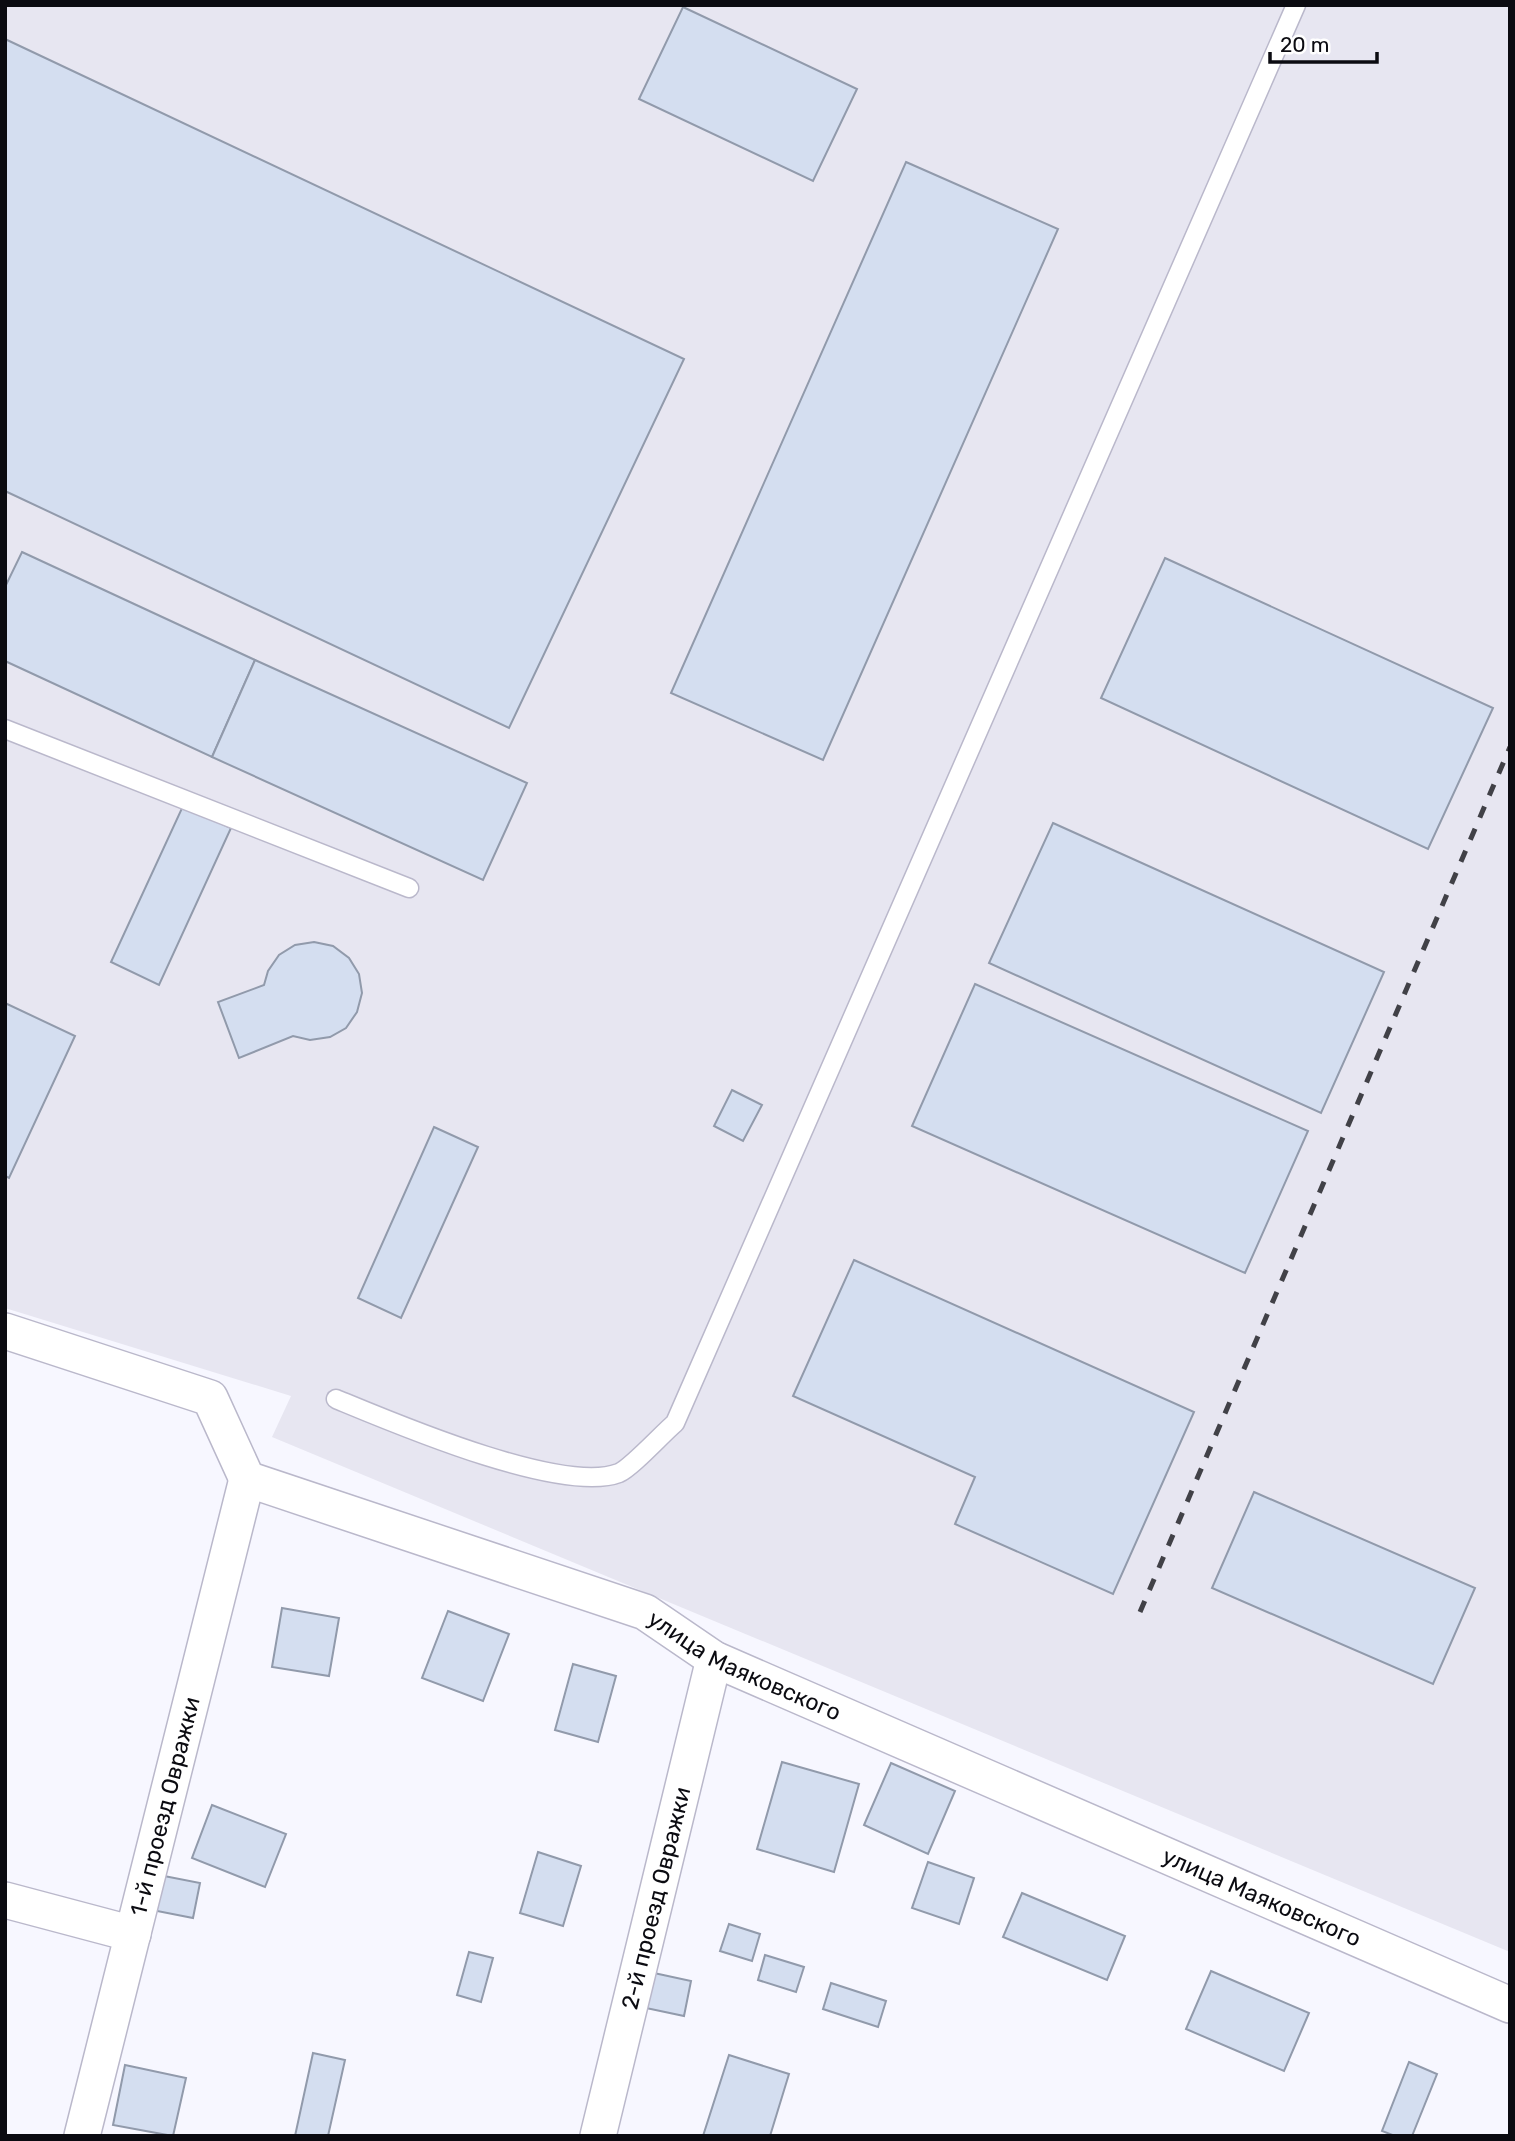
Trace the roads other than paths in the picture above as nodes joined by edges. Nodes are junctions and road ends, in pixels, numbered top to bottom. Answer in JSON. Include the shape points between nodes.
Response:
{"nodes":[{"id":1,"x":1296,"y":5,"type":"edge"},
{"id":2,"x":5,"y":729,"type":"edge"},
{"id":3,"x":410,"y":888,"type":"dead end"},
{"id":4,"x":5,"y":1331,"type":"edge"},
{"id":5,"x":336,"y":1399,"type":"dead end"},
{"id":6,"x":247,"y":1479,"type":"junction"},
{"id":7,"x":714,"y":1659,"type":"junction"},
{"id":8,"x":5,"y":1900,"type":"edge"},
{"id":9,"x":133,"y":1934,"type":"junction"},
{"id":10,"x":1510,"y":2005,"type":"edge"},
{"id":11,"x":82,"y":2136,"type":"edge"},
{"id":12,"x":598,"y":2136,"type":"edge"}],
"edges":[{"from":1,"to":5,"type":"lane","via":[[676,1423],[620,1472],[578,1477],[417,1432]]},
{"from":2,"to":3,"type":"lane"},
{"from":4,"to":6,"type":"street","via":[[210,1398]]},
{"from":6,"to":7,"type":"street","name":"улица Маяковского","via":[[645,1612]]},
{"from":6,"to":9,"type":"street","name":"1-й проезд Овражки"},
{"from":7,"to":10,"type":"street","name":"улица Маяковского"},
{"from":7,"to":12,"type":"street","name":"2-й проезд Овражки"},
{"from":8,"to":9,"type":"street"},
{"from":9,"to":11,"type":"street","name":"1-й проезд Овражки"}]}
